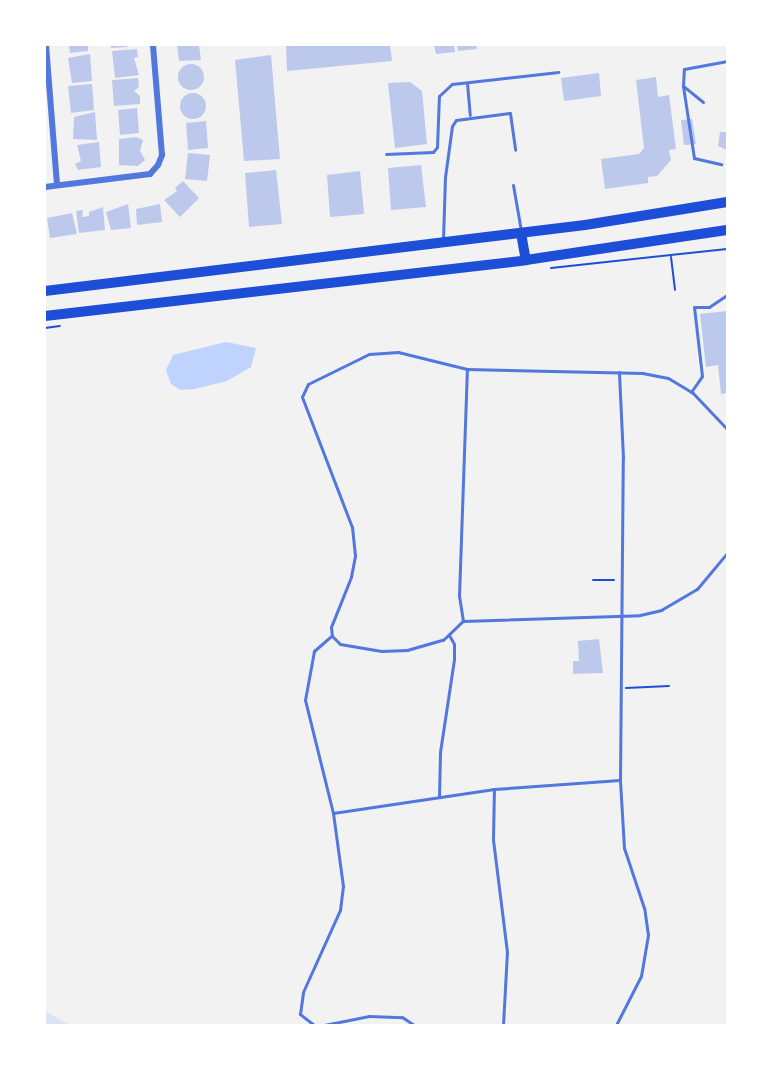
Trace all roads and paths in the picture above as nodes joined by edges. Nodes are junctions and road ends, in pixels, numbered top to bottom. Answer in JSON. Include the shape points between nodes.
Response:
{"nodes":[{"id":1,"x":46,"y":45,"type":"edge"},
{"id":2,"x":153,"y":45,"type":"edge"},
{"id":3,"x":727,"y":61,"type":"edge"},
{"id":4,"x":558,"y":72,"type":"dead end"},
{"id":5,"x":466,"y":82,"type":"junction"},
{"id":6,"x":683,"y":86,"type":"junction"},
{"id":7,"x":704,"y":102,"type":"dead end"},
{"id":8,"x":470,"y":115,"type":"junction"},
{"id":9,"x":515,"y":150,"type":"dead end"},
{"id":10,"x":386,"y":154,"type":"dead end"},
{"id":11,"x":722,"y":164,"type":"dead end"},
{"id":12,"x":57,"y":185,"type":"junction"},
{"id":13,"x":513,"y":185,"type":"dead end"},
{"id":14,"x":45,"y":187,"type":"edge"},
{"id":15,"x":727,"y":202,"type":"edge"},
{"id":16,"x":727,"y":230,"type":"edge"},
{"id":17,"x":521,"y":233,"type":"junction"},
{"id":18,"x":443,"y":242,"type":"junction"},
{"id":19,"x":671,"y":257,"type":"dead end"},
{"id":20,"x":525,"y":260,"type":"junction"},
{"id":21,"x":675,"y":290,"type":"dead end"},
{"id":22,"x":45,"y":291,"type":"edge"},
{"id":23,"x":727,"y":295,"type":"edge"},
{"id":24,"x":45,"y":316,"type":"edge"},
{"id":25,"x":466,"y":369,"type":"junction"},
{"id":26,"x":619,"y":372,"type":"junction"},
{"id":27,"x":691,"y":392,"type":"junction"},
{"id":28,"x":727,"y":429,"type":"edge"},
{"id":29,"x":727,"y":553,"type":"edge"},
{"id":30,"x":593,"y":580,"type":"dead end"},
{"id":31,"x":621,"y":580,"type":"junction"},
{"id":32,"x":620,"y":618,"type":"junction"},
{"id":33,"x":463,"y":621,"type":"junction"},
{"id":34,"x":449,"y":635,"type":"junction"},
{"id":35,"x":332,"y":636,"type":"junction"},
{"id":36,"x":669,"y":686,"type":"dead end"},
{"id":37,"x":620,"y":688,"type":"junction"},
{"id":38,"x":620,"y":780,"type":"junction"},
{"id":39,"x":494,"y":789,"type":"junction"},
{"id":40,"x":439,"y":797,"type":"junction"},
{"id":41,"x":333,"y":813,"type":"junction"},
{"id":42,"x":314,"y":1025,"type":"edge"},
{"id":43,"x":324,"y":1025,"type":"edge"},
{"id":44,"x":414,"y":1025,"type":"edge"},
{"id":45,"x":503,"y":1025,"type":"edge"},
{"id":46,"x":616,"y":1025,"type":"edge"}],
"edges":[{"from":1,"to":12,"type":"street"},
{"from":2,"to":12,"type":"street","via":[[162,156],[158,165],[150,174]]},
{"from":3,"to":6,"type":"lane","via":[[688,66],[684,69]]},
{"from":4,"to":5,"type":"lane"},
{"from":5,"to":8,"type":"lane"},
{"from":5,"to":10,"type":"lane","via":[[452,84],[439,96],[437,147],[433,152]]},
{"from":6,"to":7,"type":"lane"},
{"from":6,"to":11,"type":"lane","via":[[694,158]]},
{"from":8,"to":9,"type":"lane","via":[[510,113]]},
{"from":8,"to":18,"type":"lane","via":[[456,120],[452,126],[445,177]]},
{"from":12,"to":14,"type":"street"},
{"from":13,"to":17,"type":"lane"},
{"from":15,"to":17,"type":"main road"},
{"from":16,"to":20,"type":"main road"},
{"from":17,"to":18,"type":"main road"},
{"from":17,"to":20,"type":"main road"},
{"from":18,"to":22,"type":"main road"},
{"from":19,"to":21,"type":"path"},
{"from":20,"to":24,"type":"main road"},
{"from":23,"to":27,"type":"lane","via":[[706,308],[694,307],[702,376]]},
{"from":25,"to":26,"type":"lane"},
{"from":25,"to":33,"type":"lane","via":[[459,596]]},
{"from":25,"to":35,"type":"lane","via":[[398,352],[369,354],[308,384],[302,397],[352,527],[356,556],[331,627]]},
{"from":26,"to":27,"type":"lane","via":[[668,378]]},
{"from":26,"to":31,"type":"lane","via":[[623,458]]},
{"from":27,"to":28,"type":"lane"},
{"from":29,"to":32,"type":"lane","via":[[712,576],[680,601],[661,610]]},
{"from":30,"to":31,"type":"path"},
{"from":31,"to":32,"type":"lane"},
{"from":32,"to":33,"type":"lane"},
{"from":32,"to":37,"type":"lane"},
{"from":33,"to":34,"type":"lane"},
{"from":34,"to":35,"type":"lane","via":[[425,647],[381,651],[340,644]]},
{"from":34,"to":40,"type":"lane","via":[[454,644],[454,660],[440,752]]},
{"from":35,"to":41,"type":"lane","via":[[314,651],[305,700]]},
{"from":36,"to":37,"type":"path"},
{"from":37,"to":38,"type":"lane"},
{"from":38,"to":39,"type":"lane"},
{"from":38,"to":46,"type":"lane","via":[[624,848],[644,908],[648,935],[641,976]]},
{"from":39,"to":40,"type":"lane"},
{"from":39,"to":45,"type":"lane","via":[[494,839],[507,952]]},
{"from":40,"to":41,"type":"lane"},
{"from":41,"to":42,"type":"lane","via":[[343,886],[340,910],[303,992],[300,1014]]},
{"from":43,"to":44,"type":"lane","via":[[369,1016],[402,1017]]}]}
